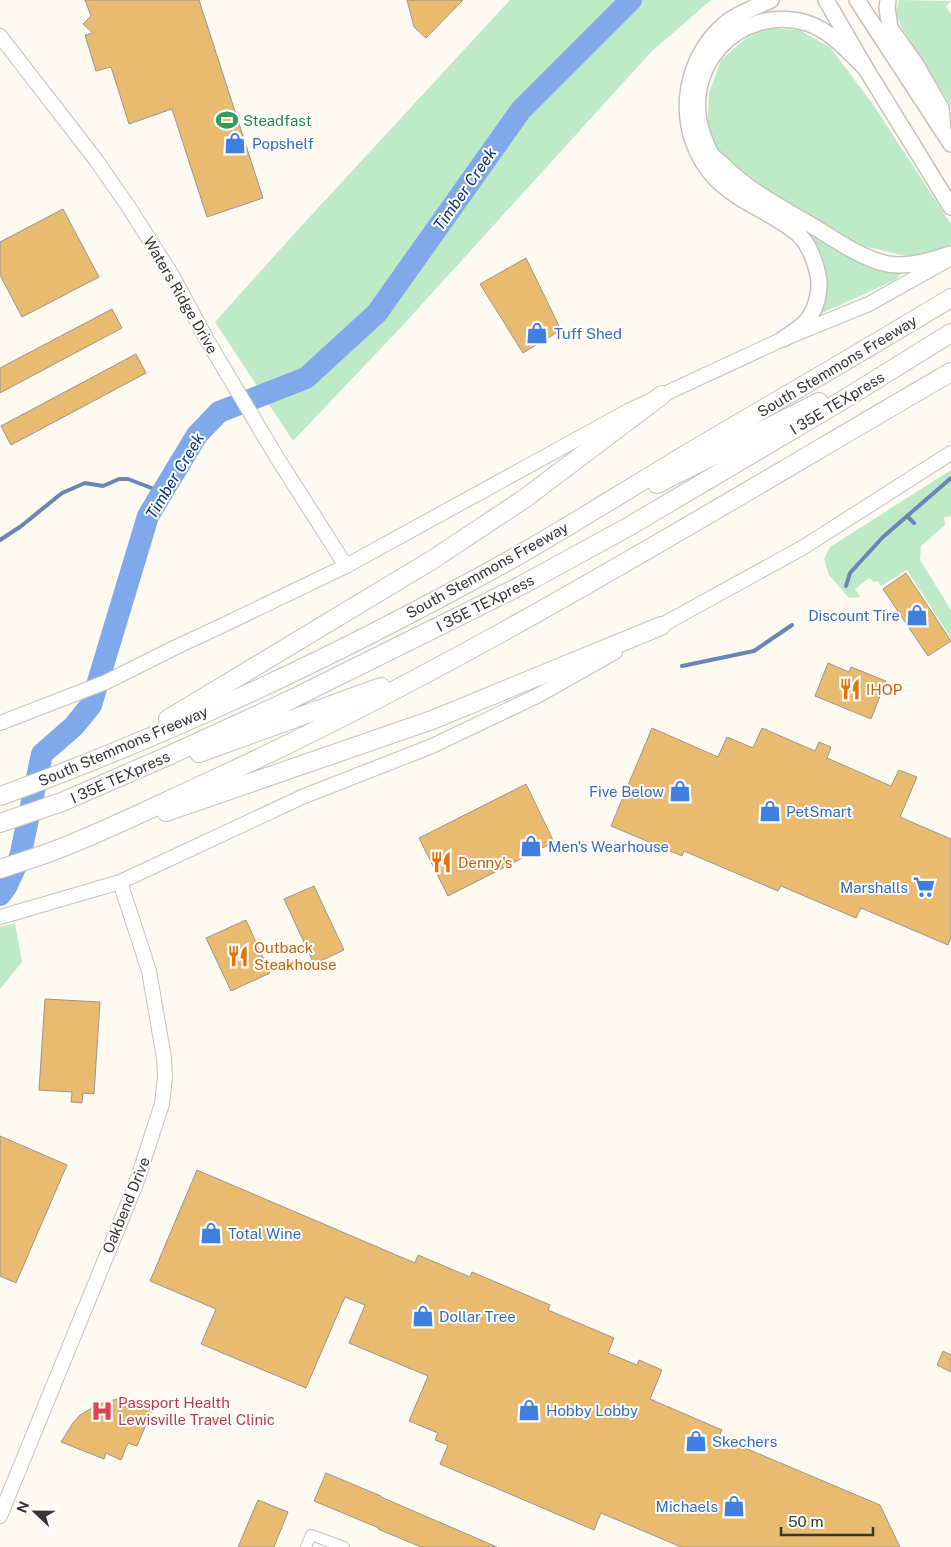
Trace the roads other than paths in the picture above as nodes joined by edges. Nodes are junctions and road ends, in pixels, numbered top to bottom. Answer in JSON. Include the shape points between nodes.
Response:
{"nodes":[{"id":1,"x":771,"y":0,"type":"edge"},
{"id":2,"x":826,"y":0,"type":"edge"},
{"id":3,"x":857,"y":0,"type":"edge"},
{"id":4,"x":888,"y":0,"type":"edge"},
{"id":5,"x":0,"y":36,"type":"edge"},
{"id":6,"x":866,"y":69,"type":"junction"},
{"id":7,"x":947,"y":138,"type":"edge"},
{"id":8,"x":951,"y":207,"type":"edge"},
{"id":9,"x":951,"y":256,"type":"edge"},
{"id":10,"x":951,"y":298,"type":"edge"},
{"id":11,"x":949,"y":335,"type":"edge"},
{"id":12,"x":783,"y":340,"type":"junction"},
{"id":13,"x":951,"y":372,"type":"edge"},
{"id":14,"x":662,"y":396,"type":"junction"},
{"id":15,"x":951,"y":453,"type":"edge"},
{"id":16,"x":510,"y":560,"type":"junction"},
{"id":17,"x":346,"y":566,"type":"junction"},
{"id":18,"x":661,"y":626,"type":"junction"},
{"id":19,"x":445,"y":664,"type":"junction"},
{"id":20,"x":0,"y":723,"type":"edge"},
{"id":21,"x":107,"y":755,"type":"junction"},
{"id":22,"x":0,"y":796,"type":"edge"},
{"id":23,"x":62,"y":802,"type":"junction"},
{"id":24,"x":0,"y":824,"type":"edge"},
{"id":25,"x":71,"y":845,"type":"junction"},
{"id":26,"x":0,"y":869,"type":"edge"},
{"id":27,"x":120,"y":882,"type":"junction"},
{"id":28,"x":0,"y":918,"type":"edge"},
{"id":29,"x":0,"y":1516,"type":"edge"},
{"id":30,"x":306,"y":1547,"type":"edge"},
{"id":31,"x":344,"y":1547,"type":"edge"}],
"edges":[{"from":1,"to":12,"type":"main road","via":[[739,14],[709,40],[691,75],[687,117],[697,151],[717,180],[801,236],[814,257],[819,281],[817,301],[809,319]]},
{"from":2,"to":6,"type":"main road"},
{"from":3,"to":7,"type":"main road"},
{"from":4,"to":7,"type":"main road","via":[[890,28],[941,108]]},
{"from":5,"to":17,"type":"main road","name":"Waters Ridge Drive","via":[[126,203],[172,274],[276,456]]},
{"from":6,"to":8,"type":"main road"},
{"from":6,"to":9,"type":"main road","via":[[829,34],[808,23],[772,20],[739,31],[712,56],[702,78],[698,115],[710,152],[731,174],[776,204],[878,262],[898,266]]},
{"from":9,"to":12,"type":"main road","via":[[869,304]]},
{"from":10,"to":16,"type":"highway","name":"South Stemmons Freeway"},
{"from":11,"to":16,"type":"highway"},
{"from":11,"to":23,"type":"highway","name":"I 35E TEXpress","via":[[628,527],[522,585],[290,700]]},
{"from":12,"to":14,"type":"main road"},
{"from":13,"to":19,"type":"highway"},
{"from":14,"to":17,"type":"main road","via":[[590,431]]},
{"from":14,"to":21,"type":"highway","via":[[524,499],[432,560]]},
{"from":15,"to":18,"type":"main road","via":[[802,548]]},
{"from":16,"to":21,"type":"highway","name":"South Stemmons Freeway","via":[[294,672]]},
{"from":17,"to":20,"type":"main road","via":[[106,682]]},
{"from":18,"to":25,"type":"highway","via":[[432,720]]},
{"from":18,"to":27,"type":"main road","via":[[486,721],[302,797]]},
{"from":19,"to":23,"type":"highway"},
{"from":19,"to":25,"type":"highway","via":[[262,757]]},
{"from":21,"to":22,"type":"highway","name":"South Stemmons Freeway"},
{"from":23,"to":24,"type":"highway","name":"I 35E TEXpress"},
{"from":25,"to":26,"type":"highway"},
{"from":27,"to":28,"type":"main road"},
{"from":27,"to":29,"type":"main road","name":"Oakbend Drive","via":[[149,971],[164,1058],[162,1104],[136,1184]]},
{"from":30,"to":31,"type":"street","via":[[311,1535]]}]}
